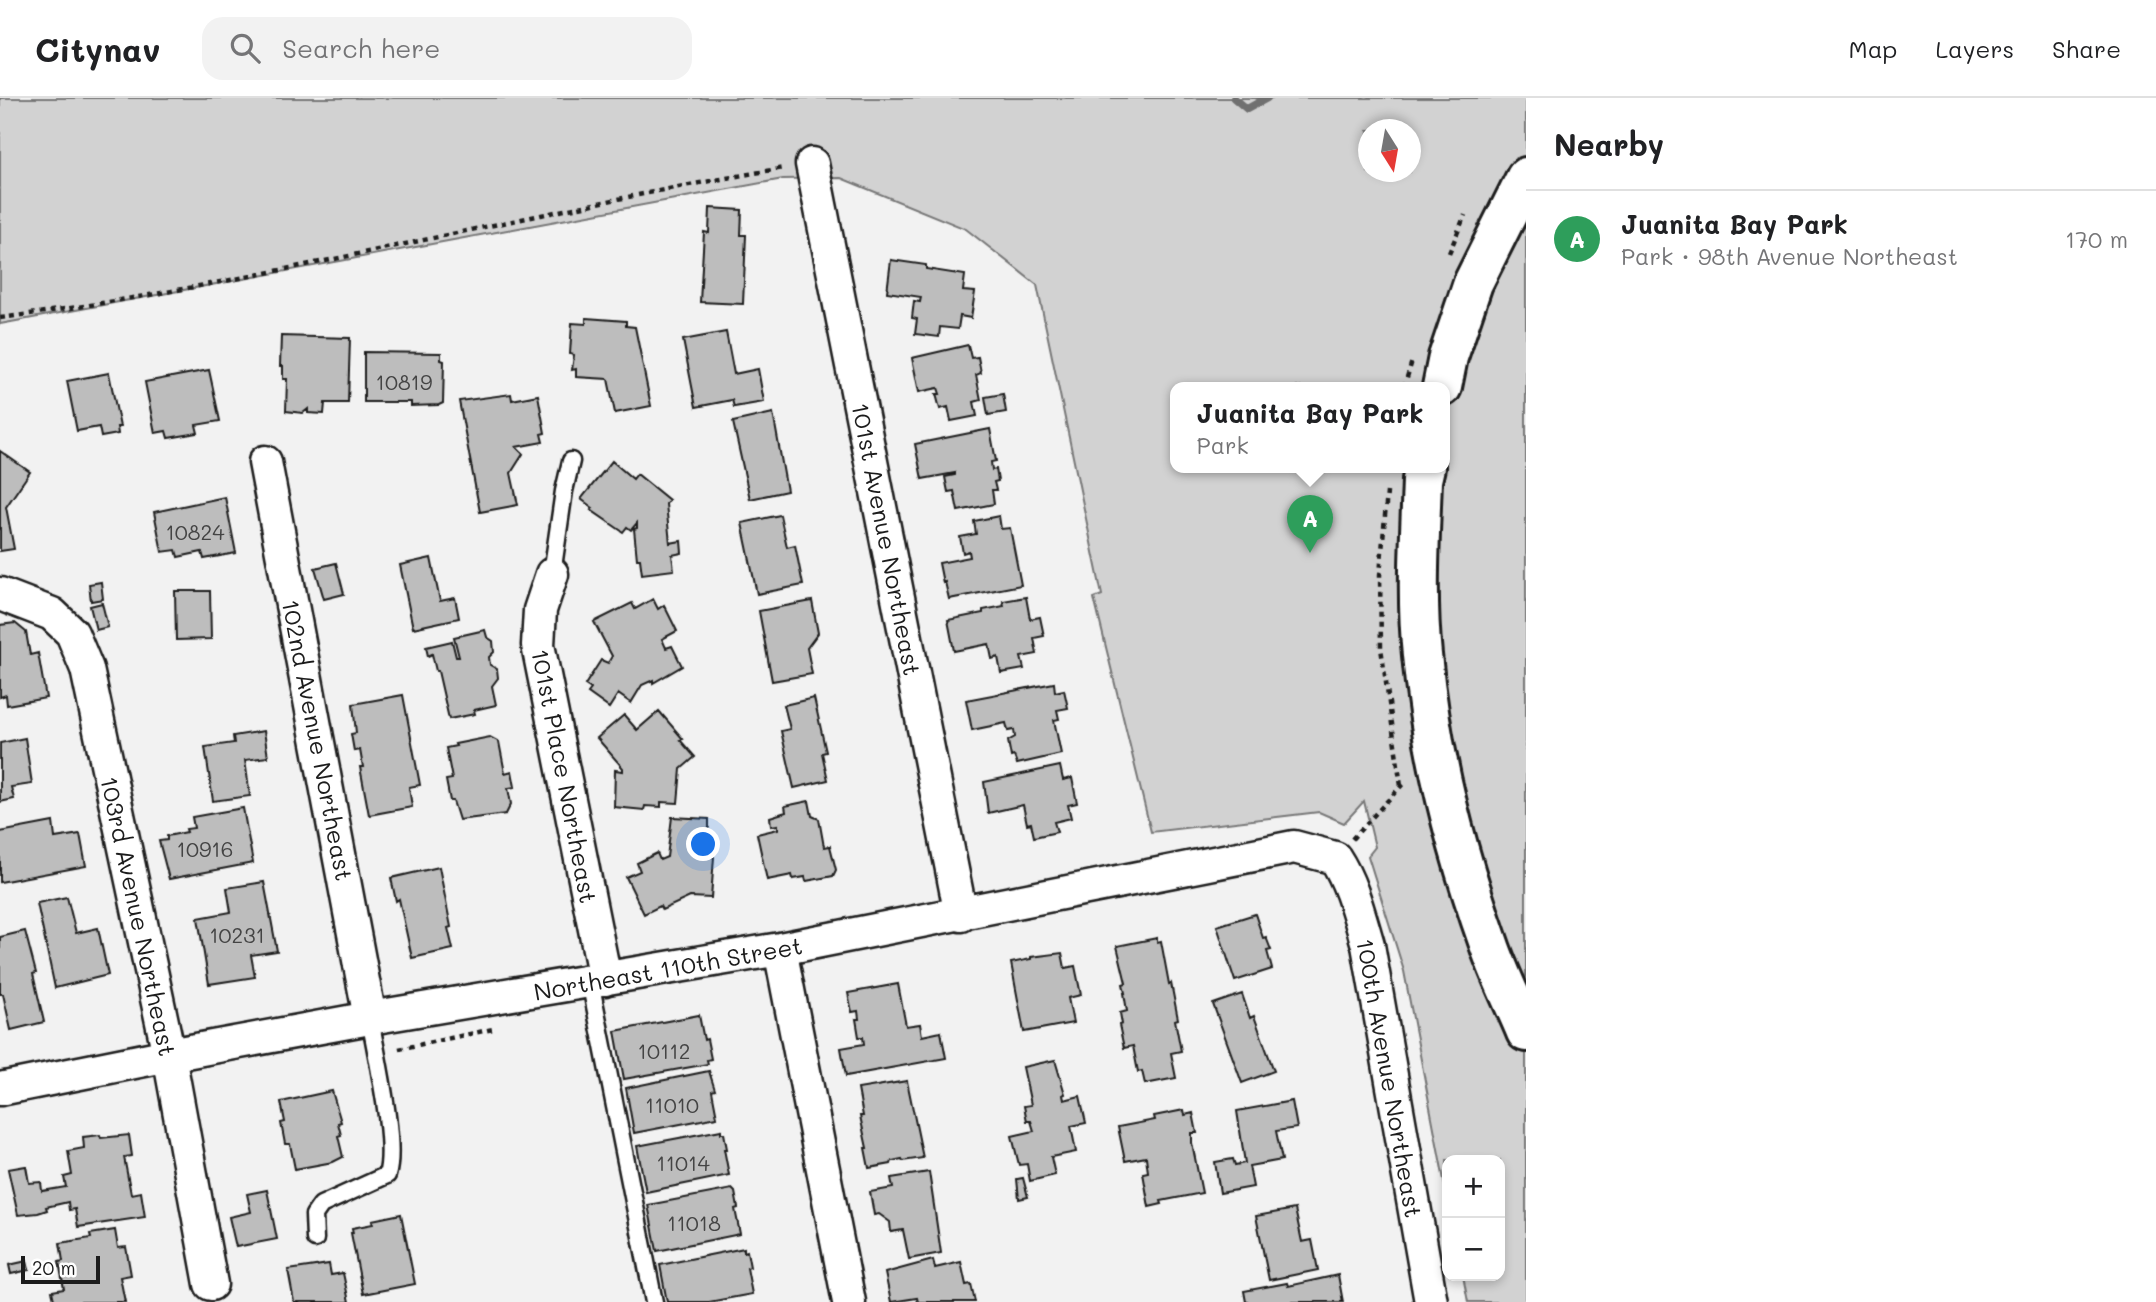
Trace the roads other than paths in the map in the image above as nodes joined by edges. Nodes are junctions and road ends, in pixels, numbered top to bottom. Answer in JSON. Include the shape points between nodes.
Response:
{"nodes":[{"id":1,"x":813,"y":163,"type":"road end"},
{"id":2,"x":1526,"y":177,"type":"edge"},
{"id":3,"x":1443,"y":382,"type":"edge"},
{"id":4,"x":571,"y":461,"type":"dead end"},
{"id":5,"x":265,"y":462,"type":"dead end"},
{"id":6,"x":1424,"y":473,"type":"edge"},
{"id":7,"x":552,"y":574,"type":"joint"},
{"id":8,"x":0,"y":594,"type":"edge"},
{"id":9,"x":1335,"y":858,"type":"joint"},
{"id":10,"x":961,"y":915,"type":"junction"},
{"id":11,"x":780,"y":949,"type":"junction"},
{"id":12,"x":597,"y":980,"type":"junction"},
{"id":13,"x":370,"y":1018,"type":"junction"},
{"id":14,"x":1526,"y":1032,"type":"edge"},
{"id":15,"x":169,"y":1055,"type":"junction"},
{"id":16,"x":0,"y":1089,"type":"edge"},
{"id":17,"x":315,"y":1239,"type":"dead end"},
{"id":18,"x":211,"y":1284,"type":"dead end"},
{"id":19,"x":654,"y":1302,"type":"edge"},
{"id":20,"x":849,"y":1302,"type":"edge"},
{"id":21,"x":1431,"y":1302,"type":"edge"}],
"edges":[{"from":1,"to":10,"type":"street","name":"101st Avenue Northeast"},
{"from":2,"to":3,"type":"main road","via":[[1473,283]]},
{"from":4,"to":7,"type":"lane"},
{"from":5,"to":13,"type":"street","name":"102nd Avenue Northeast"},
{"from":6,"to":14,"type":"main road","via":[[1419,566],[1422,654],[1435,750],[1489,945]]},
{"from":7,"to":12,"type":"street","name":"101st Place Northeast","via":[[540,610],[538,645]]},
{"from":8,"to":15,"type":"street","name":"103rd Avenue Northeast","via":[[52,614],[72,633],[87,669]]},
{"from":9,"to":10,"type":"street","name":"Northeast 110th Street","via":[[1294,847]]},
{"from":9,"to":21,"type":"street","name":"100th Avenue Northeast","via":[[1353,894],[1368,945]]},
{"from":10,"to":11,"type":"street","name":"Northeast 110th Street"},
{"from":11,"to":12,"type":"street","name":"Northeast 110th Street"},
{"from":11,"to":20,"type":"street"},
{"from":12,"to":13,"type":"street","name":"Northeast 110th Street"},
{"from":12,"to":19,"type":"lane"},
{"from":13,"to":15,"type":"street","name":"Northeast 110th Street"},
{"from":13,"to":17,"type":"lane","via":[[391,1163],[387,1175],[321,1205],[314,1215]]},
{"from":15,"to":16,"type":"street","name":"Northeast 110th Street"},
{"from":15,"to":18,"type":"street","name":"103rd Avenue Northeast"}]}
